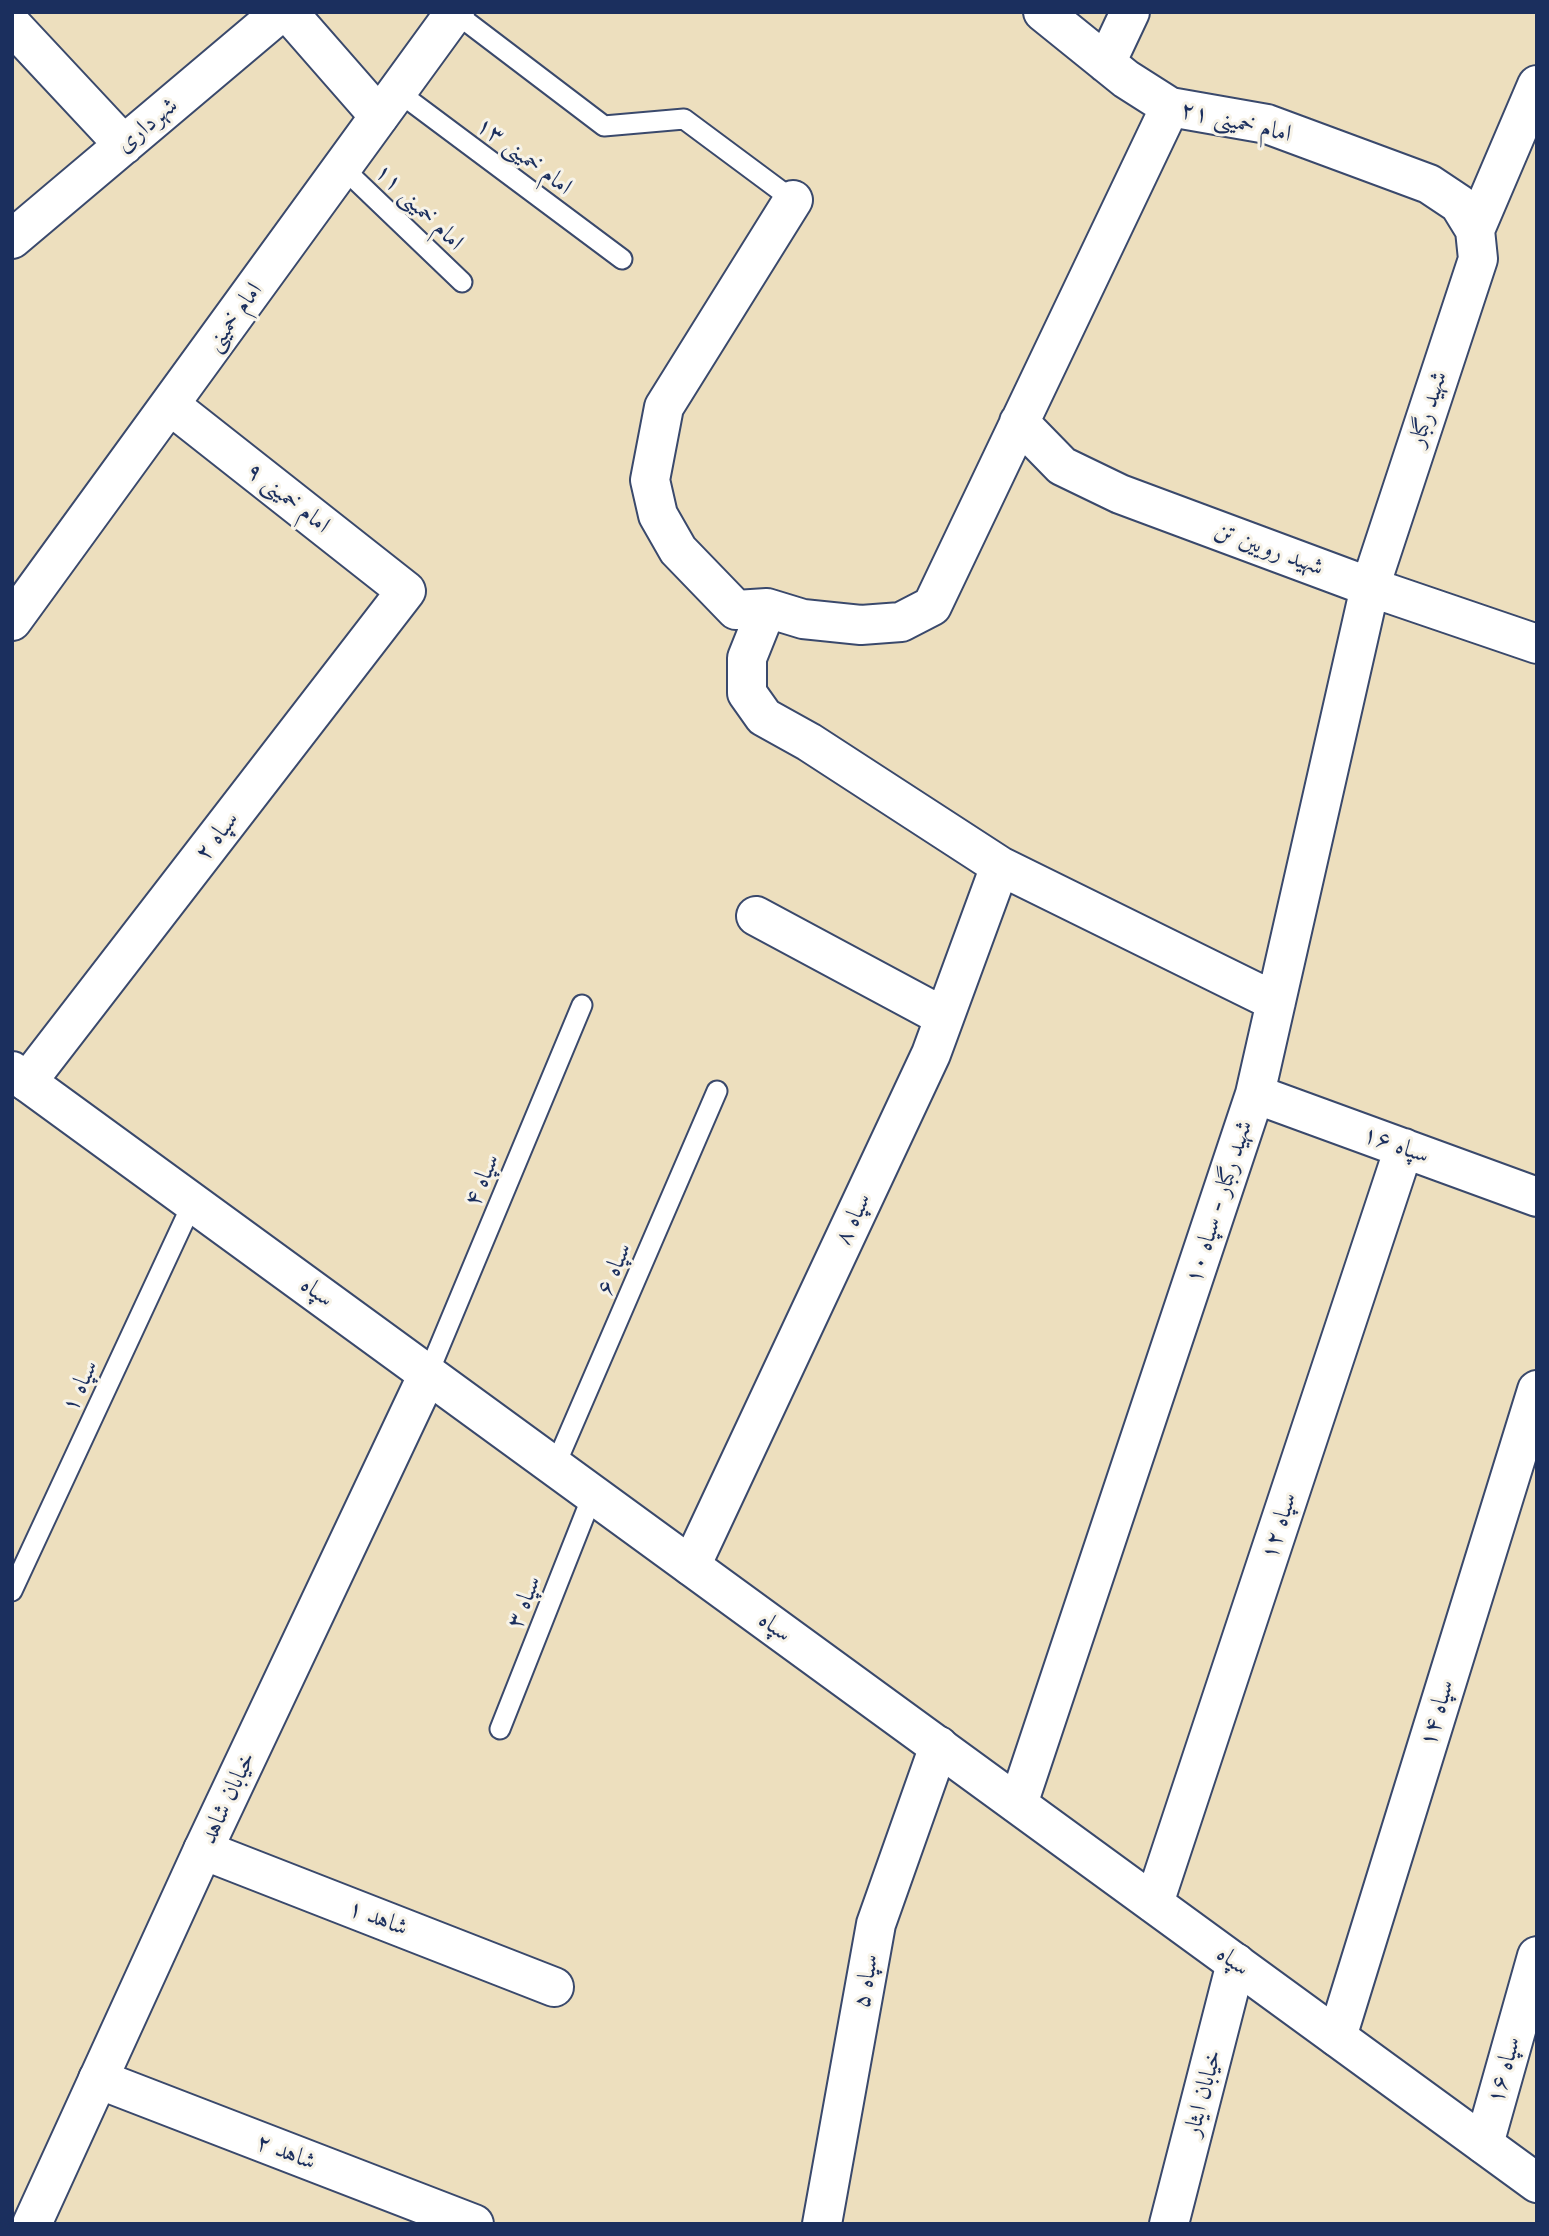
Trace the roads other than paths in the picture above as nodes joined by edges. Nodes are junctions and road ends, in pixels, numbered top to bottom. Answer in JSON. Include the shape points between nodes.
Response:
{"nodes":[{"id":1,"x":281,"y":12,"type":"edge"},
{"id":2,"x":288,"y":12,"type":"edge"},
{"id":3,"x":454,"y":12,"type":"edge"},
{"id":4,"x":1043,"y":12,"type":"edge"},
{"id":5,"x":1130,"y":12,"type":"edge"},
{"id":6,"x":12,"y":25,"type":"edge"},
{"id":7,"x":1106,"y":63,"type":"junction"},
{"id":8,"x":1537,"y":85,"type":"edge"},
{"id":9,"x":388,"y":103,"type":"junction"},
{"id":10,"x":1170,"y":107,"type":"junction"},
{"id":11,"x":124,"y":145,"type":"junction"},
{"id":12,"x":342,"y":167,"type":"junction"},
{"id":13,"x":793,"y":200,"type":"joint"},
{"id":14,"x":1475,"y":230,"type":"junction"},
{"id":15,"x":12,"y":239,"type":"edge"},
{"id":16,"x":622,"y":260,"type":"dead end"},
{"id":17,"x":462,"y":282,"type":"dead end"},
{"id":18,"x":170,"y":405,"type":"junction"},
{"id":19,"x":1019,"y":422,"type":"junction"},
{"id":20,"x":1370,"y":587,"type":"junction"},
{"id":21,"x":406,"y":591,"type":"joint"},
{"id":22,"x":767,"y":608,"type":"junction"},
{"id":23,"x":12,"y":621,"type":"edge"},
{"id":24,"x":1537,"y":644,"type":"edge"},
{"id":25,"x":1000,"y":866,"type":"junction"},
{"id":26,"x":755,"y":916,"type":"dead end"},
{"id":27,"x":1276,"y":1002,"type":"junction"},
{"id":28,"x":582,"y":1004,"type":"dead end"},
{"id":29,"x":944,"y":1017,"type":"junction"},
{"id":30,"x":20,"y":1076,"type":"edge"},
{"id":31,"x":717,"y":1091,"type":"dead end"},
{"id":32,"x":1255,"y":1094,"type":"junction"},
{"id":33,"x":1404,"y":1149,"type":"junction"},
{"id":34,"x":1537,"y":1197,"type":"edge"},
{"id":35,"x":193,"y":1202,"type":"junction"},
{"id":36,"x":428,"y":1374,"type":"junction"},
{"id":37,"x":1537,"y":1390,"type":"edge"},
{"id":38,"x":555,"y":1466,"type":"junction"},
{"id":39,"x":593,"y":1494,"type":"junction"},
{"id":40,"x":691,"y":1566,"type":"junction"},
{"id":41,"x":12,"y":1591,"type":"edge"},
{"id":42,"x":500,"y":1729,"type":"dead end"},
{"id":43,"x":939,"y":1746,"type":"junction"},
{"id":44,"x":1018,"y":1804,"type":"junction"},
{"id":45,"x":203,"y":1850,"type":"junction"},
{"id":46,"x":1154,"y":1903,"type":"junction"},
{"id":47,"x":1537,"y":1956,"type":"edge"},
{"id":48,"x":1236,"y":1963,"type":"junction"},
{"id":49,"x":554,"y":1986,"type":"dead end"},
{"id":50,"x":1337,"y":2037,"type":"junction"},
{"id":51,"x":98,"y":2080,"type":"junction"},
{"id":52,"x":1484,"y":2144,"type":"junction"},
{"id":53,"x":1537,"y":2183,"type":"edge"},
{"id":54,"x":36,"y":2222,"type":"edge"},
{"id":55,"x":474,"y":2224,"type":"edge"},
{"id":56,"x":822,"y":2224,"type":"edge"},
{"id":57,"x":1169,"y":2224,"type":"edge"}],
"edges":[{"from":1,"to":11,"type":"street","name":"شهرداری"},
{"from":2,"to":9,"type":"street"},
{"from":3,"to":9,"type":"street","name":"امام خمینی"},
{"from":3,"to":13,"type":"lane","via":[[604,126],[684,119]]},
{"from":4,"to":7,"type":"street","name":"امام خمینی ۲۱"},
{"from":5,"to":7,"type":"street"},
{"from":6,"to":11,"type":"street"},
{"from":7,"to":10,"type":"street","name":"امام خمینی ۲۱"},
{"from":8,"to":14,"type":"street"},
{"from":9,"to":12,"type":"street","name":"امام خمینی"},
{"from":9,"to":16,"type":"lane","name":"امام خمینی ۱۳"},
{"from":10,"to":14,"type":"street","name":"امام خمینی ۲۱","via":[[1267,124],[1429,184],[1459,204]]},
{"from":10,"to":19,"type":"street"},
{"from":11,"to":15,"type":"street","name":"شهرداری"},
{"from":12,"to":17,"type":"lane","name":"امام خمینی ۱۱"},
{"from":12,"to":18,"type":"street","name":"امام خمینی"},
{"from":13,"to":22,"type":"street","via":[[664,407],[650,480],[658,515],[678,550],[736,610]]},
{"from":14,"to":20,"type":"street","name":"شهید رگبار","via":[[1478,259]]},
{"from":18,"to":21,"type":"street","name":"امام خمینی ۹"},
{"from":18,"to":23,"type":"street","name":"امام خمینی"},
{"from":19,"to":20,"type":"street","name":"شهید رویین تن","via":[[1062,466],[1120,494]]},
{"from":19,"to":22,"type":"street","via":[[932,606],[901,622],[861,625],[803,619]]},
{"from":20,"to":24,"type":"street","name":"شهید رویین تن"},
{"from":20,"to":27,"type":"street","name":"شهید رگبار - سپاه ۱۰"},
{"from":21,"to":30,"type":"street","name":"سپاه ۲"},
{"from":22,"to":25,"type":"street","via":[[747,658],[747,693],[764,717]]},
{"from":25,"to":27,"type":"street"},
{"from":25,"to":29,"type":"street","name":"سپاه ۸"},
{"from":26,"to":29,"type":"street"},
{"from":27,"to":32,"type":"street","name":"شهید رگبار - سپاه ۱۰"},
{"from":28,"to":36,"type":"lane","name":"سپاه ۴"},
{"from":29,"to":40,"type":"street","name":"سپاه ۸"},
{"from":30,"to":35,"type":"street","name":"سپاه"},
{"from":31,"to":38,"type":"lane","name":"سپاه ۶"},
{"from":32,"to":33,"type":"street","name":"سپاه ۱۶"},
{"from":32,"to":44,"type":"street","name":"شهید رگبار - سپاه ۱۰"},
{"from":33,"to":34,"type":"street","name":"سپاه ۱۶"},
{"from":33,"to":46,"type":"street","name":"سپاه ۱۲"},
{"from":35,"to":36,"type":"street","name":"سپاه"},
{"from":35,"to":41,"type":"lane","name":"سپاه ۱"},
{"from":36,"to":38,"type":"street","name":"سپاه"},
{"from":36,"to":45,"type":"street","name":"خیابان شاهد"},
{"from":37,"to":50,"type":"street","name":"سپاه ۱۴"},
{"from":38,"to":39,"type":"street","name":"سپاه"},
{"from":39,"to":40,"type":"street","name":"سپاه"},
{"from":39,"to":42,"type":"lane","name":"سپاه ۳"},
{"from":40,"to":43,"type":"street","name":"سپاه"},
{"from":43,"to":44,"type":"street","name":"سپاه"},
{"from":43,"to":56,"type":"street","name":"سپاه ۵","via":[[876,1924]]},
{"from":44,"to":46,"type":"street","name":"سپاه"},
{"from":45,"to":49,"type":"street","name":"شاهد ۱"},
{"from":45,"to":51,"type":"street","name":"خیابان شاهد"},
{"from":46,"to":48,"type":"street","name":"سپاه"},
{"from":47,"to":52,"type":"street","name":"سپاه ۱۶"},
{"from":48,"to":50,"type":"street","name":"سپاه"},
{"from":48,"to":57,"type":"street","name":"خیابان ایثار"},
{"from":50,"to":52,"type":"street","name":"سپاه"},
{"from":51,"to":54,"type":"street","name":"خیابان شاهد"},
{"from":51,"to":55,"type":"street","name":"شاهد ۲"},
{"from":52,"to":53,"type":"street","name":"سپاه"}]}
